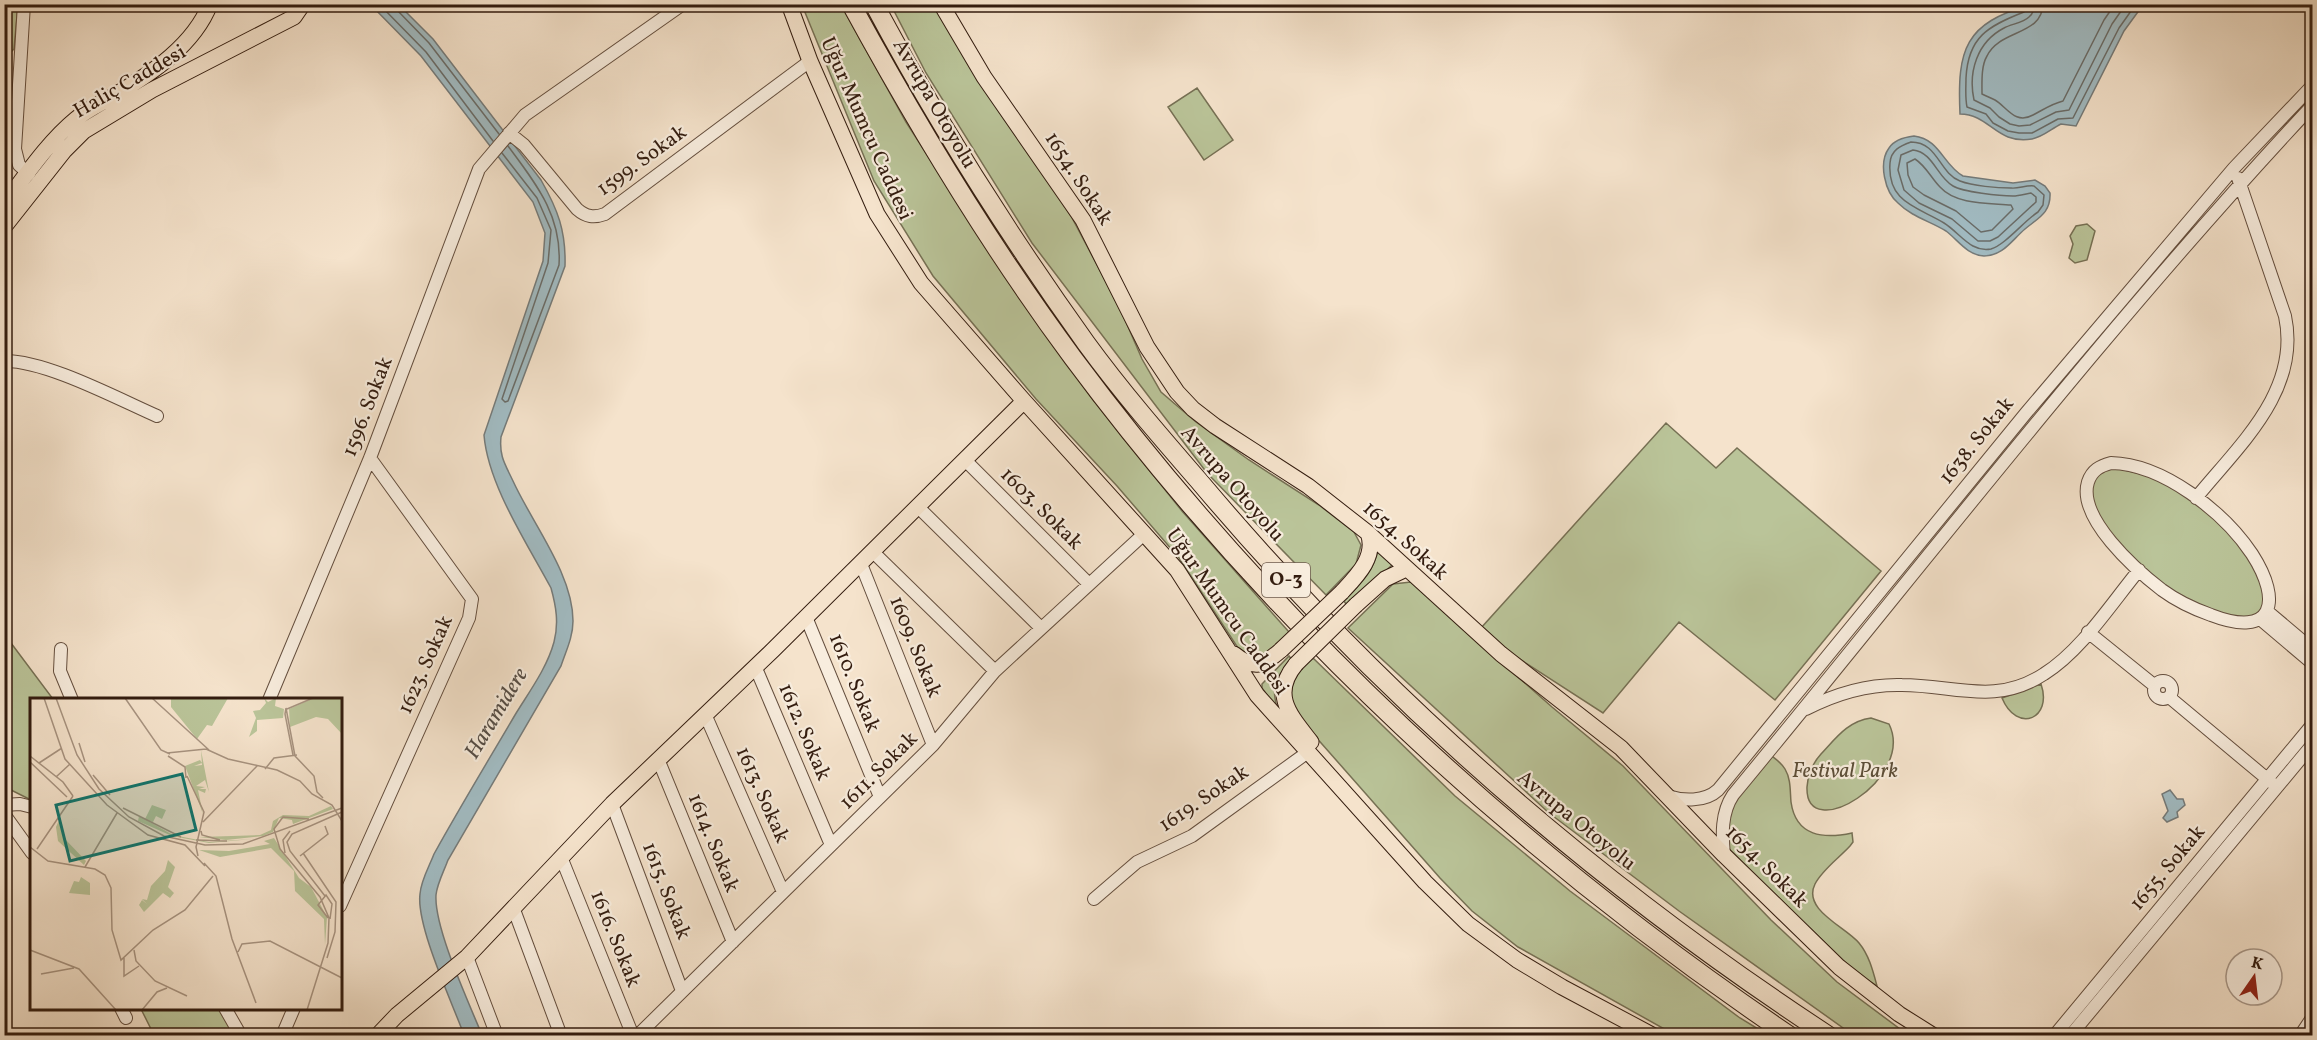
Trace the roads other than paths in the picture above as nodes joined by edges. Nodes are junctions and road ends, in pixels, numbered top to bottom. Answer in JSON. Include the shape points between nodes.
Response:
{"nodes":[{"id":1,"x":24,"y":4,"type":"edge"},
{"id":2,"x":210,"y":4,"type":"edge"},
{"id":3,"x":303,"y":4,"type":"edge"},
{"id":4,"x":683,"y":4,"type":"edge"},
{"id":5,"x":789,"y":4,"type":"edge"},
{"id":6,"x":851,"y":4,"type":"edge"},
{"id":7,"x":874,"y":4,"type":"edge"},
{"id":8,"x":941,"y":4,"type":"edge"},
{"id":9,"x":810,"y":61,"type":"junction"},
{"id":10,"x":2313,"y":86,"type":"edge"},
{"id":11,"x":2313,"y":106,"type":"edge"},
{"id":12,"x":509,"y":133,"type":"junction"},
{"id":13,"x":2234,"y":168,"type":"junction"},
{"id":14,"x":28,"y":174,"type":"junction"},
{"id":15,"x":2240,"y":183,"type":"junction"},
{"id":16,"x":4,"y":204,"type":"edge"},
{"id":17,"x":4,"y":227,"type":"edge"},
{"id":18,"x":4,"y":361,"type":"edge"},
{"id":19,"x":1024,"y":401,"type":"junction"},
{"id":20,"x":157,"y":416,"type":"dead end"},
{"id":21,"x":370,"y":458,"type":"junction"},
{"id":22,"x":965,"y":460,"type":"junction"},
{"id":23,"x":2196,"y":498,"type":"junction"},
{"id":24,"x":918,"y":507,"type":"junction"},
{"id":25,"x":1368,"y":532,"type":"junction"},
{"id":26,"x":1145,"y":533,"type":"junction"},
{"id":27,"x":873,"y":552,"type":"junction"},
{"id":28,"x":861,"y":564,"type":"junction"},
{"id":29,"x":1406,"y":569,"type":"junction"},
{"id":30,"x":2139,"y":570,"type":"junction"},
{"id":31,"x":1089,"y":584,"type":"junction"},
{"id":32,"x":2263,"y":615,"type":"junction"},
{"id":33,"x":806,"y":617,"type":"junction"},
{"id":34,"x":1041,"y":628,"type":"junction"},
{"id":35,"x":2088,"y":632,"type":"junction"},
{"id":36,"x":1227,"y":648,"type":"junction"},
{"id":37,"x":61,"y":649,"type":"dead end"},
{"id":38,"x":2313,"y":649,"type":"edge"},
{"id":39,"x":2313,"y":663,"type":"edge"},
{"id":40,"x":756,"y":666,"type":"junction"},
{"id":41,"x":995,"y":671,"type":"junction"},
{"id":42,"x":72,"y":698,"type":"edge"},
{"id":43,"x":269,"y":698,"type":"edge"},
{"id":44,"x":1802,"y":711,"type":"junction"},
{"id":45,"x":705,"y":714,"type":"junction"},
{"id":46,"x":2313,"y":725,"type":"edge"},
{"id":47,"x":933,"y":745,"type":"junction"},
{"id":48,"x":2313,"y":745,"type":"edge"},
{"id":49,"x":1308,"y":752,"type":"junction"},
{"id":50,"x":658,"y":759,"type":"junction"},
{"id":51,"x":2267,"y":779,"type":"junction"},
{"id":52,"x":1341,"y":786,"type":"junction"},
{"id":53,"x":2277,"y":788,"type":"junction"},
{"id":54,"x":1667,"y":796,"type":"junction"},
{"id":55,"x":880,"y":797,"type":"junction"},
{"id":56,"x":612,"y":804,"type":"junction"},
{"id":57,"x":4,"y":805,"type":"edge"},
{"id":58,"x":30,"y":806,"type":"edge"},
{"id":59,"x":4,"y":814,"type":"edge"},
{"id":60,"x":831,"y":846,"type":"junction"},
{"id":61,"x":30,"y":850,"type":"edge"},
{"id":62,"x":1724,"y":855,"type":"junction"},
{"id":63,"x":561,"y":856,"type":"junction"},
{"id":64,"x":783,"y":892,"type":"junction"},
{"id":65,"x":1094,"y":899,"type":"dead end"},
{"id":66,"x":342,"y":902,"type":"edge"},
{"id":67,"x":513,"y":907,"type":"junction"},
{"id":68,"x":732,"y":942,"type":"junction"},
{"id":69,"x":467,"y":957,"type":"junction"},
{"id":70,"x":682,"y":991,"type":"junction"},
{"id":71,"x":226,"y":1010,"type":"edge"},
{"id":72,"x":293,"y":1010,"type":"edge"},
{"id":73,"x":2313,"y":1018,"type":"edge"},
{"id":74,"x":241,"y":1035,"type":"edge"},
{"id":75,"x":282,"y":1035,"type":"edge"},
{"id":76,"x":377,"y":1035,"type":"edge"},
{"id":77,"x":496,"y":1035,"type":"edge"},
{"id":78,"x":561,"y":1035,"type":"edge"},
{"id":79,"x":635,"y":1035,"type":"edge"},
{"id":80,"x":1654,"y":1035,"type":"edge"},
{"id":81,"x":1790,"y":1035,"type":"edge"},
{"id":82,"x":1829,"y":1035,"type":"edge"},
{"id":83,"x":1934,"y":1035,"type":"edge"},
{"id":84,"x":2054,"y":1035,"type":"edge"},
{"id":85,"x":2070,"y":1035,"type":"edge"},
{"id":86,"x":2300,"y":1035,"type":"edge"}],
"edges":[{"from":1,"to":14,"type":"street","via":[[15,149],[19,165]]},
{"from":2,"to":14,"type":"main road","name":"Haliç Caddesi","via":[[206,16],[180,48],[147,76],[77,118]]},
{"from":3,"to":17,"type":"main road","name":"Haliç Caddesi","via":[[294,17],[152,90],[84,131]]},
{"from":4,"to":12,"type":"street","name":"1596. Sokak","via":[[525,115]]},
{"from":5,"to":9,"type":"main road","name":"Uğur Mumcu Caddesi"},
{"from":6,"to":81,"type":"highway","name":"Avrupa Otoyolu","number":"O-3","via":[[965,200],[1071,355],[1166,476],[1272,597],[1481,800],[1649,936]]},
{"from":7,"to":82,"type":"highway","name":"Avrupa Otoyolu","number":"O-3","via":[[958,151],[1088,345],[1170,448],[1291,586],[1408,704],[1561,839],[1718,960]]},
{"from":8,"to":25,"type":"main road","name":"1654. Sokak","via":[[984,77],[1083,220],[1147,347],[1178,392],[1215,426],[1308,486]]},
{"from":9,"to":12,"type":"street","name":"1599. Sokak","via":[[599,216],[588,216],[577,209],[532,154]]},
{"from":9,"to":19,"type":"main road","name":"Uğur Mumcu Caddesi","via":[[877,214],[921,282]]},
{"from":10,"to":13,"type":"street","name":"1638. Sokak"},
{"from":11,"to":15,"type":"street","name":"1638. Sokak"},
{"from":12,"to":21,"type":"street","name":"1596. Sokak","via":[[479,168]]},
{"from":13,"to":15,"type":"street"},
{"from":13,"to":54,"type":"street","name":"1638. Sokak","via":[[2026,413],[1718,790],[1703,798],[1681,800]]},
{"from":14,"to":16,"type":"main road","name":"Haliç Caddesi"},
{"from":15,"to":23,"type":"street","via":[[2286,316],[2288,351],[2281,384],[2270,405]]},
{"from":15,"to":44,"type":"street","name":"1638. Sokak","via":[[2032,428]]},
{"from":18,"to":20,"type":"street","via":[[25,363],[70,378]]},
{"from":19,"to":22,"type":"main road"},
{"from":19,"to":26,"type":"main road","name":"Uğur Mumcu Caddesi"},
{"from":21,"to":43,"type":"street","name":"1596. Sokak"},
{"from":21,"to":66,"type":"street","name":"1623. Sokak","via":[[472,599],[469,618]]},
{"from":22,"to":24,"type":"main road"},
{"from":22,"to":31,"type":"street","name":"1603. Sokak"},
{"from":23,"to":30,"type":"street","via":[[2136,465],[2111,463],[2093,473],[2086,488],[2089,507],[2108,538]]},
{"from":23,"to":32,"type":"street","via":[[2228,525],[2252,554],[2269,598]]},
{"from":24,"to":27,"type":"main road"},
{"from":24,"to":34,"type":"street"},
{"from":25,"to":29,"type":"main road","name":"1654. Sokak"},
{"from":25,"to":36,"type":"main road","bridge":true,"via":[[1371,544],[1367,561],[1342,592],[1268,662],[1258,665],[1242,660]]},
{"from":26,"to":31,"type":"street","name":"1611. Sokak"},
{"from":26,"to":36,"type":"main road","name":"Uğur Mumcu Caddesi","via":[[1177,570]]},
{"from":27,"to":28,"type":"main road"},
{"from":27,"to":41,"type":"street"},
{"from":28,"to":33,"type":"main road"},
{"from":28,"to":47,"type":"street","name":"1609. Sokak"},
{"from":29,"to":52,"type":"main road","bridge":true,"via":[[1385,579],[1356,605],[1296,664],[1284,684],[1286,707]]},
{"from":29,"to":54,"type":"main road","name":"1654. Sokak","via":[[1501,654],[1621,748]]},
{"from":30,"to":32,"type":"street","via":[[2162,590],[2196,609],[2238,623],[2255,623]]},
{"from":30,"to":35,"type":"street"},
{"from":31,"to":34,"type":"street","name":"1611. Sokak"},
{"from":32,"to":38,"type":"street"},
{"from":32,"to":39,"type":"street"},
{"from":33,"to":40,"type":"main road"},
{"from":33,"to":55,"type":"street","name":"1610. Sokak"},
{"from":34,"to":41,"type":"street","name":"1611. Sokak"},
{"from":35,"to":44,"type":"street","via":[[2052,669],[2016,688],[1979,693],[1872,686],[1835,695]]},
{"from":35,"to":51,"type":"street","via":[[2155,686],[2160,681],[2169,682],[2173,690],[2169,697]]},
{"from":36,"to":49,"type":"main road","name":"Uğur Mumcu Caddesi","via":[[1257,695]]},
{"from":37,"to":42,"type":"street","via":[[60,671]]},
{"from":40,"to":45,"type":"main road"},
{"from":40,"to":60,"type":"street","name":"1612. Sokak"},
{"from":41,"to":47,"type":"street","name":"1611. Sokak"},
{"from":44,"to":62,"type":"street","name":"1638. Sokak","via":[[1730,801],[1723,827]]},
{"from":45,"to":50,"type":"main road"},
{"from":45,"to":64,"type":"street","name":"1613. Sokak"},
{"from":46,"to":51,"type":"street","name":"1655. Sokak"},
{"from":47,"to":55,"type":"street","name":"1611. Sokak"},
{"from":48,"to":53,"type":"street","name":"1655. Sokak"},
{"from":49,"to":52,"type":"main road","name":"Uğur Mumcu Caddesi"},
{"from":49,"to":65,"type":"street","name":"1619. Sokak","via":[[1191,836],[1137,862]]},
{"from":50,"to":56,"type":"main road"},
{"from":50,"to":68,"type":"street","name":"1614. Sokak"},
{"from":51,"to":53,"type":"street"},
{"from":51,"to":84,"type":"street","name":"1655. Sokak"},
{"from":52,"to":80,"type":"main road","name":"Uğur Mumcu Caddesi","via":[[1425,882],[1468,924],[1562,987]]},
{"from":53,"to":85,"type":"street","name":"1655. Sokak"},
{"from":54,"to":62,"type":"main road","name":"1654. Sokak"},
{"from":55,"to":60,"type":"street","name":"1611. Sokak"},
{"from":56,"to":63,"type":"main road"},
{"from":56,"to":70,"type":"street","name":"1615. Sokak"},
{"from":57,"to":58,"type":"street"},
{"from":59,"to":61,"type":"street"},
{"from":60,"to":64,"type":"street","name":"1611. Sokak"},
{"from":62,"to":83,"type":"main road","name":"1654. Sokak","via":[[1839,967],[1899,1014]]},
{"from":63,"to":67,"type":"main road"},
{"from":63,"to":79,"type":"street","name":"1616. Sokak"},
{"from":64,"to":68,"type":"street","name":"1611. Sokak"},
{"from":67,"to":69,"type":"main road"},
{"from":67,"to":78,"type":"street"},
{"from":68,"to":70,"type":"street","name":"1611. Sokak"},
{"from":69,"to":76,"type":"main road"},
{"from":69,"to":77,"type":"street"},
{"from":70,"to":79,"type":"street","name":"1611. Sokak"},
{"from":71,"to":74,"type":"street"},
{"from":72,"to":75,"type":"street"},
{"from":73,"to":86,"type":"street"}]}
